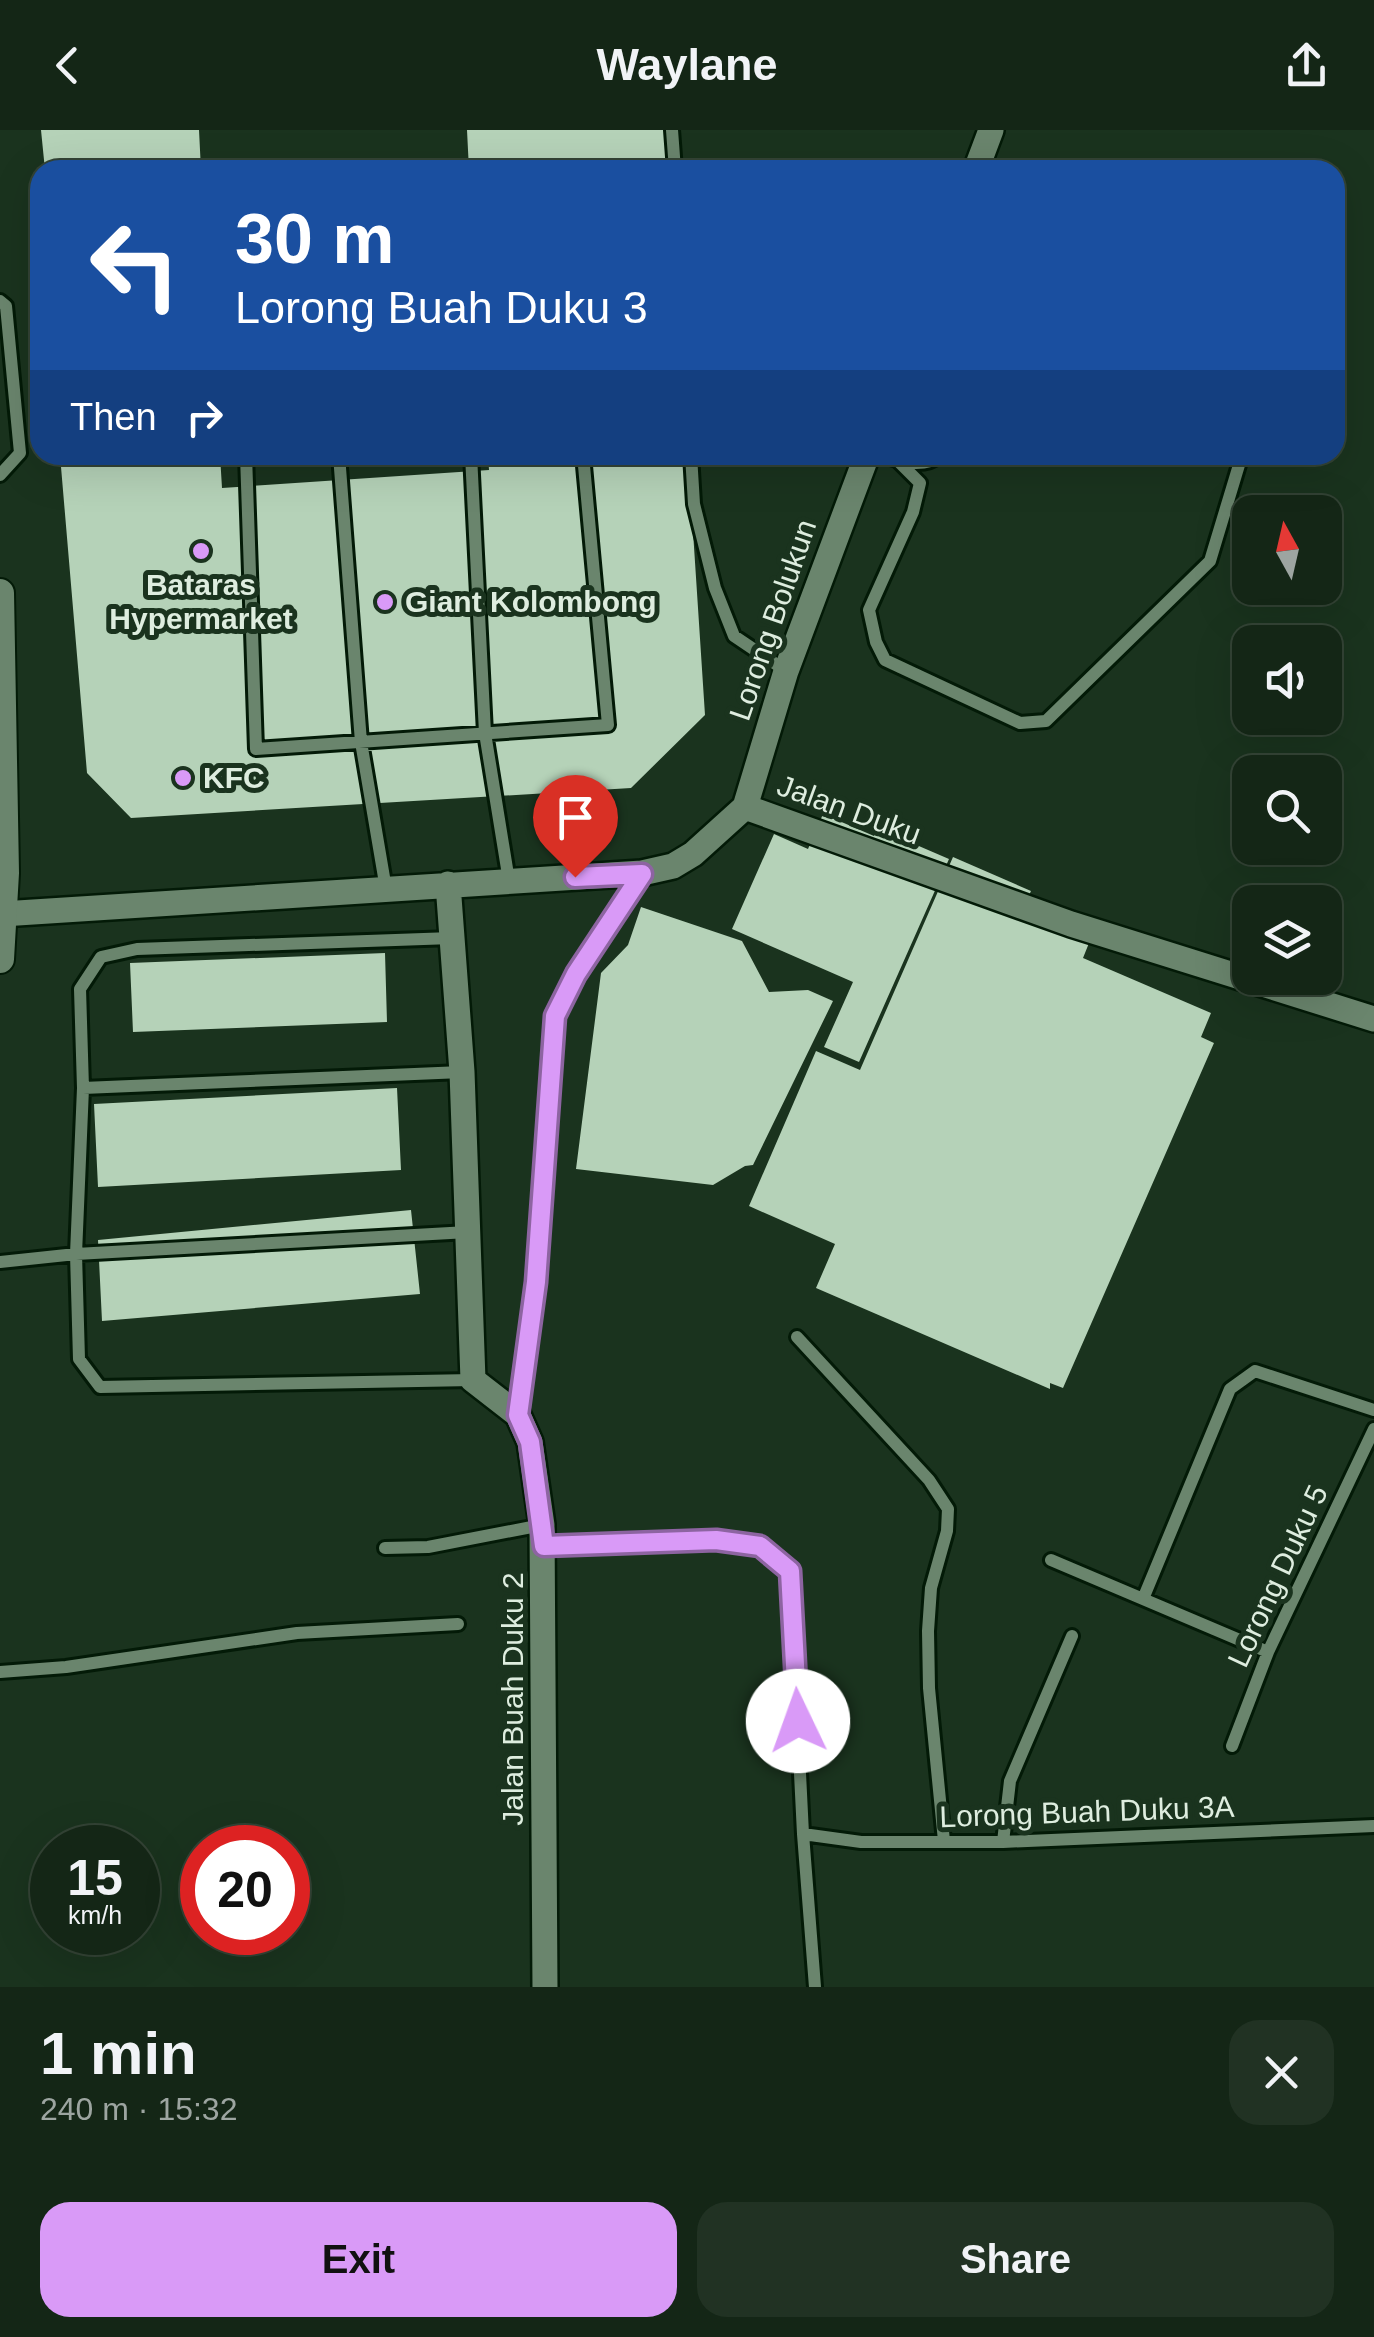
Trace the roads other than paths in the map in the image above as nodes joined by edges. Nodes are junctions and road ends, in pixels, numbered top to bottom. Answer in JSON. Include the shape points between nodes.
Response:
{"nodes":[{"id":1,"x":672,"y":130,"type":"edge"},
{"id":2,"x":991,"y":130,"type":"edge"},
{"id":3,"x":674,"y":160,"type":"edge"},
{"id":4,"x":980,"y":160,"type":"edge"},
{"id":5,"x":0,"y":301,"type":"edge"},
{"id":6,"x":246,"y":465,"type":"edge"},
{"id":7,"x":340,"y":465,"type":"edge"},
{"id":8,"x":471,"y":465,"type":"edge"},
{"id":9,"x":584,"y":465,"type":"edge"},
{"id":10,"x":692,"y":465,"type":"edge"},
{"id":11,"x":863,"y":465,"type":"edge"},
{"id":12,"x":902,"y":465,"type":"edge"},
{"id":13,"x":1239,"y":465,"type":"edge"},
{"id":14,"x":0,"y":475,"type":"edge"},
{"id":15,"x":0,"y":593,"type":"edge"},
{"id":16,"x":786,"y":671,"type":"junction"},
{"id":17,"x":484,"y":733,"type":"junction"},
{"id":18,"x":361,"y":742,"type":"junction"},
{"id":19,"x":744,"y":808,"type":"junction"},
{"id":20,"x":2,"y":874,"type":"edge"},
{"id":21,"x":642,"y":874,"type":"junction"},
{"id":22,"x":508,"y":881,"type":"junction"},
{"id":23,"x":448,"y":884,"type":"junction"},
{"id":24,"x":386,"y":889,"type":"junction"},
{"id":25,"x":2,"y":914,"type":"edge"},
{"id":26,"x":452,"y":938,"type":"junction"},
{"id":27,"x":0,"y":959,"type":"edge"},
{"id":28,"x":1374,"y":1019,"type":"edge"},
{"id":29,"x":462,"y":1072,"type":"junction"},
{"id":30,"x":83,"y":1088,"type":"junction"},
{"id":31,"x":468,"y":1232,"type":"junction"},
{"id":32,"x":76,"y":1254,"type":"junction"},
{"id":33,"x":0,"y":1262,"type":"edge"},
{"id":34,"x":797,"y":1337,"type":"dead end"},
{"id":35,"x":473,"y":1380,"type":"junction"},
{"id":36,"x":1374,"y":1410,"type":"edge"},
{"id":37,"x":518,"y":1415,"type":"junction"},
{"id":38,"x":1374,"y":1429,"type":"edge"},
{"id":39,"x":543,"y":1536,"type":"junction"},
{"id":40,"x":385,"y":1548,"type":"dead end"},
{"id":41,"x":1052,"y":1560,"type":"dead end"},
{"id":42,"x":1143,"y":1599,"type":"junction"},
{"id":43,"x":458,"y":1624,"type":"dead end"},
{"id":44,"x":1072,"y":1636,"type":"dead end"},
{"id":45,"x":1268,"y":1652,"type":"junction"},
{"id":46,"x":0,"y":1672,"type":"edge"},
{"id":47,"x":1232,"y":1746,"type":"dead end"},
{"id":48,"x":1374,"y":1826,"type":"edge"},
{"id":49,"x":803,"y":1834,"type":"junction"},
{"id":50,"x":944,"y":1842,"type":"junction"},
{"id":51,"x":1003,"y":1842,"type":"junction"},
{"id":52,"x":545,"y":1987,"type":"edge"},
{"id":53,"x":814,"y":1987,"type":"edge"}],
"edges":[{"from":1,"to":3,"type":"lane"},
{"from":2,"to":4,"type":"street"},
{"from":5,"to":14,"type":"lane","via":[[6,306],[20,453]]},
{"from":6,"to":18,"type":"lane","via":[[256,748]]},
{"from":7,"to":18,"type":"lane"},
{"from":8,"to":17,"type":"lane"},
{"from":9,"to":17,"type":"lane","via":[[608,724]]},
{"from":10,"to":16,"type":"lane","via":[[694,504],[734,636]]},
{"from":11,"to":16,"type":"street","name":"Lorong Bolukun"},
{"from":12,"to":13,"type":"lane","via":[[920,482],[870,610],[876,642],[885,660],[1020,723],[1046,721],[1210,561]]},
{"from":15,"to":20,"type":"street"},
{"from":16,"to":19,"type":"street","name":"Lorong Bolukun"},
{"from":17,"to":18,"type":"lane"},
{"from":17,"to":22,"type":"lane"},
{"from":18,"to":24,"type":"lane"},
{"from":19,"to":21,"type":"street","name":"Jalan Duku","via":[[693,854]]},
{"from":19,"to":28,"type":"street","name":"Jalan Duku","via":[[1071,924]]},
{"from":20,"to":25,"type":"street"},
{"from":21,"to":22,"type":"street","name":"Jalan Duku"},
{"from":21,"to":37,"type":"lane","via":[[555,1016],[536,1282]]},
{"from":22,"to":23,"type":"street","name":"Jalan Duku"},
{"from":23,"to":24,"type":"street","name":"Jalan Duku"},
{"from":23,"to":26,"type":"street"},
{"from":24,"to":25,"type":"street","name":"Jalan Duku"},
{"from":25,"to":27,"type":"street"},
{"from":26,"to":29,"type":"street"},
{"from":26,"to":30,"type":"lane","via":[[137,949],[101,956],[80,989]]},
{"from":29,"to":30,"type":"lane"},
{"from":29,"to":31,"type":"street"},
{"from":30,"to":32,"type":"lane"},
{"from":31,"to":32,"type":"lane"},
{"from":31,"to":35,"type":"street"},
{"from":32,"to":33,"type":"lane"},
{"from":32,"to":35,"type":"lane","via":[[79,1359],[100,1387]]},
{"from":34,"to":50,"type":"lane","via":[[948,1509],[928,1631]]},
{"from":35,"to":37,"type":"street"},
{"from":36,"to":42,"type":"lane","via":[[1255,1371],[1230,1389]]},
{"from":37,"to":39,"type":"street","name":"Jalan Buah Duku 2","via":[[530,1442]]},
{"from":38,"to":45,"type":"lane","name":"Lorong Duku 5"},
{"from":39,"to":40,"type":"lane"},
{"from":39,"to":49,"type":"lane","via":[[760,1546],[790,1571]]},
{"from":39,"to":52,"type":"street","name":"Jalan Buah Duku 2"},
{"from":41,"to":42,"type":"lane"},
{"from":42,"to":45,"type":"lane"},
{"from":43,"to":46,"type":"lane","via":[[297,1633]]},
{"from":44,"to":51,"type":"lane","via":[[1010,1780]]},
{"from":45,"to":47,"type":"lane","name":"Lorong Duku 5"},
{"from":48,"to":51,"type":"lane","name":"Lorong Buah Duku 3A"},
{"from":49,"to":50,"type":"lane","name":"Lorong Buah Duku 3A"},
{"from":49,"to":53,"type":"lane"},
{"from":50,"to":51,"type":"lane","name":"Lorong Buah Duku 3A"}]}
